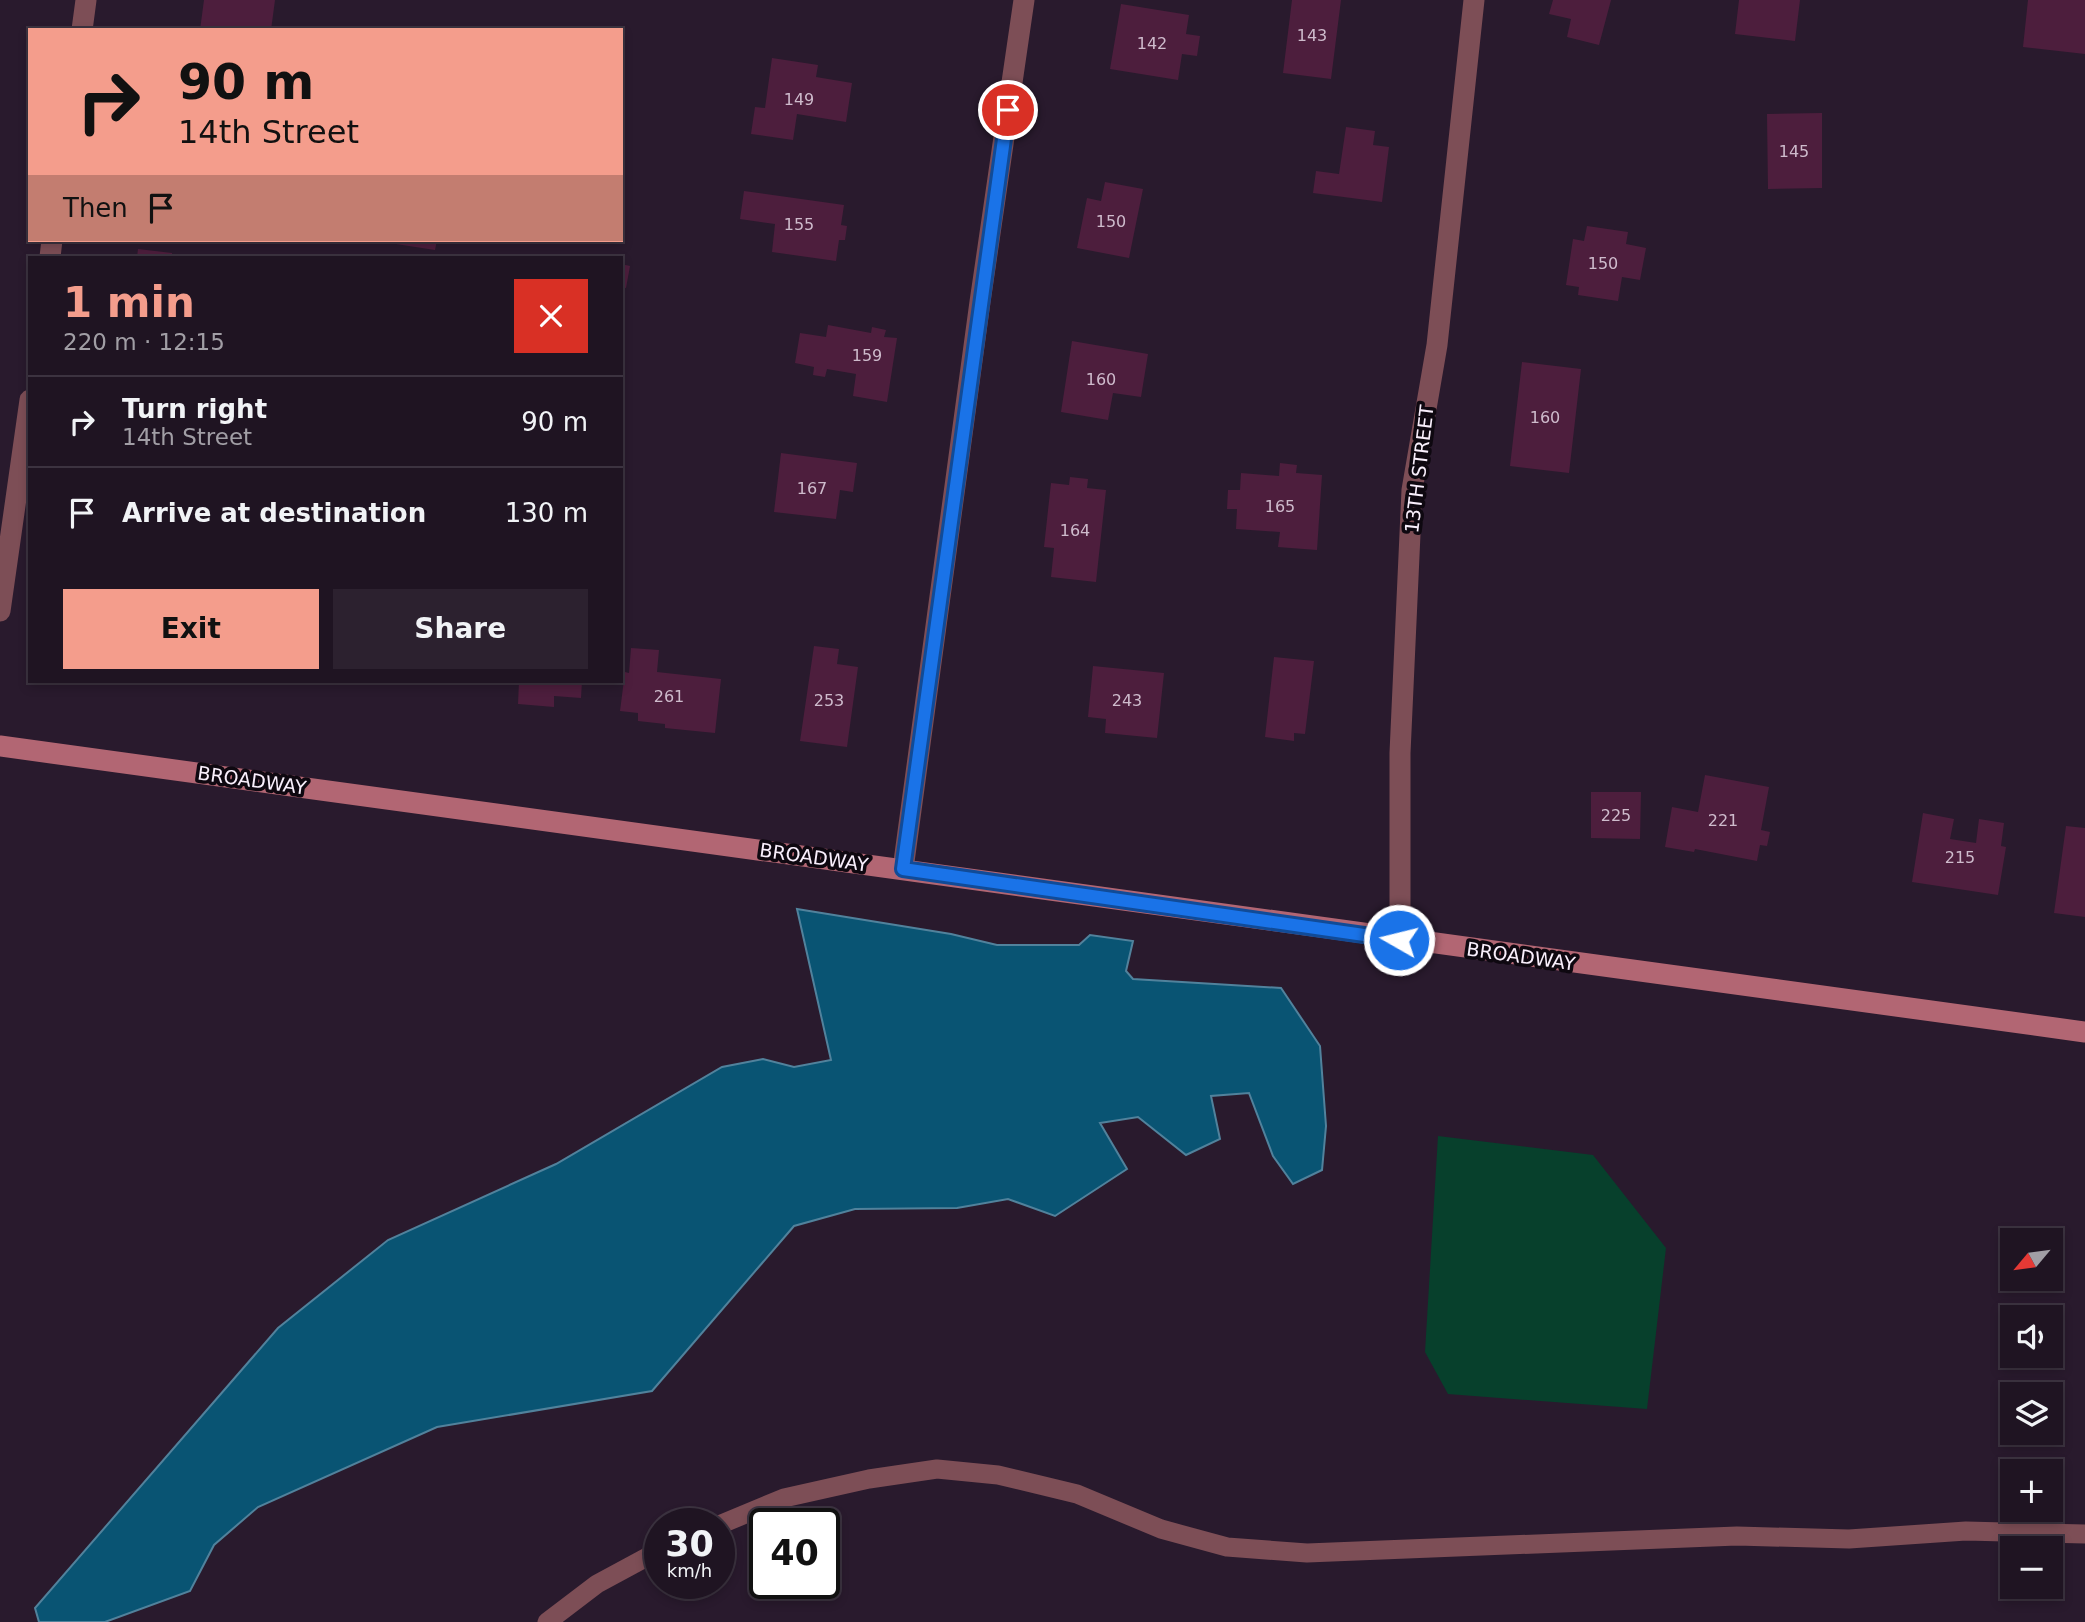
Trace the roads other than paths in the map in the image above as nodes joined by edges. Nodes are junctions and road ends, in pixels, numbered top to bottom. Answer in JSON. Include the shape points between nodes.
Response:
{"nodes":[{"id":1,"x":86,"y":0,"type":"edge"},
{"id":2,"x":1024,"y":0,"type":"edge"},
{"id":3,"x":1474,"y":0,"type":"edge"},
{"id":4,"x":82,"y":28,"type":"edge"},
{"id":5,"x":28,"y":414,"type":"edge"},
{"id":6,"x":0,"y":611,"type":"edge"},
{"id":7,"x":0,"y":746,"type":"edge"},
{"id":8,"x":903,"y":869,"type":"junction"},
{"id":9,"x":1399,"y":940,"type":"junction"},
{"id":10,"x":2085,"y":1032,"type":"edge"},
{"id":11,"x":735,"y":1518,"type":"edge"},
{"id":12,"x":2085,"y":1534,"type":"edge"},
{"id":13,"x":644,"y":1559,"type":"edge"},
{"id":14,"x":547,"y":1622,"type":"edge"}],
"edges":[{"from":1,"to":4,"type":"street"},
{"from":2,"to":8,"type":"street"},
{"from":3,"to":9,"type":"street","name":"13TH STREET","via":[[1437,345],[1412,490],[1400,753]]},
{"from":5,"to":6,"type":"street"},
{"from":7,"to":8,"type":"street","name":"BROADWAY"},
{"from":8,"to":9,"type":"street","name":"BROADWAY"},
{"from":9,"to":10,"type":"street","name":"BROADWAY"},
{"from":11,"to":12,"type":"lane","via":[[784,1498],[937,1469],[998,1475],[1077,1494],[1161,1529],[1227,1547],[1307,1553],[1737,1536],[1849,1539],[1966,1531]]},
{"from":13,"to":14,"type":"lane","via":[[597,1584]]}]}
